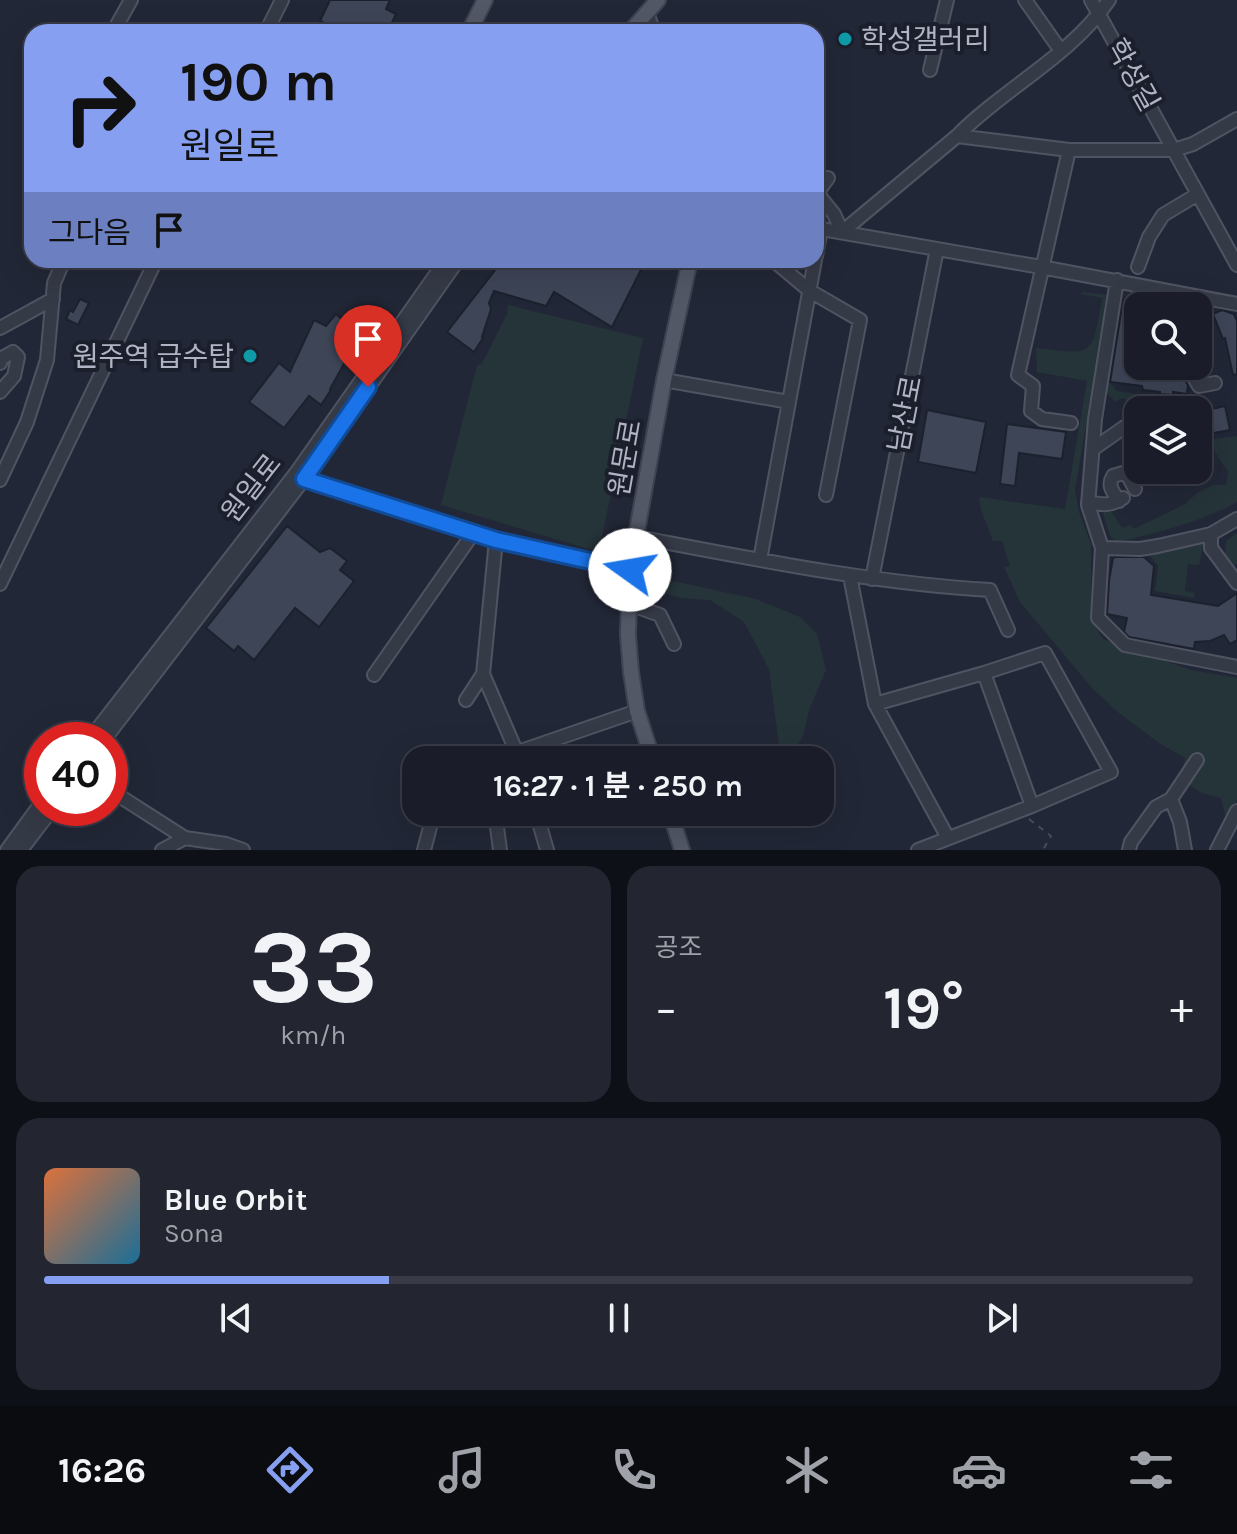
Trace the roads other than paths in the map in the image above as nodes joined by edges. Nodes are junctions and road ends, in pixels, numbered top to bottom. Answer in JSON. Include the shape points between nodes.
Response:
{"nodes":[{"id":1,"x":131,"y":0,"type":"edge"},
{"id":2,"x":282,"y":0,"type":"edge"},
{"id":3,"x":485,"y":0,"type":"edge"},
{"id":4,"x":658,"y":0,"type":"edge"},
{"id":5,"x":947,"y":0,"type":"edge"},
{"id":6,"x":1025,"y":0,"type":"edge"},
{"id":7,"x":1091,"y":0,"type":"edge"},
{"id":8,"x":1109,"y":0,"type":"edge"},
{"id":9,"x":647,"y":13,"type":"junction"},
{"id":10,"x":1099,"y":14,"type":"junction"},
{"id":11,"x":118,"y":24,"type":"edge"},
{"id":12,"x":270,"y":24,"type":"edge"},
{"id":13,"x":473,"y":24,"type":"edge"},
{"id":14,"x":637,"y":24,"type":"edge"},
{"id":15,"x":651,"y":24,"type":"edge"},
{"id":16,"x":1061,"y":51,"type":"junction"},
{"id":17,"x":930,"y":70,"type":"dead end"},
{"id":18,"x":1237,"y":119,"type":"edge"},
{"id":19,"x":957,"y":136,"type":"junction"},
{"id":20,"x":1069,"y":150,"type":"junction"},
{"id":21,"x":1174,"y":150,"type":"junction"},
{"id":22,"x":828,"y":178,"type":"dead end"},
{"id":23,"x":824,"y":183,"type":"edge"},
{"id":24,"x":1198,"y":194,"type":"junction"},
{"id":25,"x":824,"y":202,"type":"edge"},
{"id":26,"x":824,"y":229,"type":"edge"},
{"id":27,"x":842,"y":232,"type":"junction"},
{"id":28,"x":937,"y":249,"type":"junction"},
{"id":29,"x":1237,"y":265,"type":"edge"},
{"id":30,"x":1041,"y":267,"type":"junction"},
{"id":31,"x":1138,"y":267,"type":"dead end"},
{"id":32,"x":61,"y":268,"type":"edge"},
{"id":33,"x":152,"y":268,"type":"edge"},
{"id":34,"x":441,"y":268,"type":"edge"},
{"id":35,"x":452,"y":268,"type":"edge"},
{"id":36,"x":688,"y":268,"type":"edge"},
{"id":37,"x":783,"y":268,"type":"edge"},
{"id":38,"x":814,"y":268,"type":"edge"},
{"id":39,"x":1117,"y":280,"type":"junction"},
{"id":40,"x":810,"y":291,"type":"junction"},
{"id":41,"x":1171,"y":291,"type":"joint"},
{"id":42,"x":53,"y":299,"type":"junction"},
{"id":43,"x":1237,"y":304,"type":"edge"},
{"id":44,"x":0,"y":328,"type":"edge"},
{"id":45,"x":0,"y":363,"type":"edge"},
{"id":46,"x":664,"y":380,"type":"junction"},
{"id":47,"x":1195,"y":380,"type":"edge"},
{"id":48,"x":1215,"y":383,"type":"dead end"},
{"id":49,"x":0,"y":390,"type":"edge"},
{"id":50,"x":789,"y":402,"type":"junction"},
{"id":51,"x":1071,"y":423,"type":"dead end"},
{"id":52,"x":1124,"y":427,"type":"edge"},
{"id":53,"x":1093,"y":449,"type":"junction"},
{"id":54,"x":300,"y":476,"type":"junction"},
{"id":55,"x":0,"y":480,"type":"edge"},
{"id":56,"x":826,"y":495,"type":"dead end"},
{"id":57,"x":1119,"y":501,"type":"junction"},
{"id":58,"x":1088,"y":502,"type":"junction"},
{"id":59,"x":1237,"y":519,"type":"edge"},
{"id":60,"x":474,"y":532,"type":"junction"},
{"id":61,"x":1211,"y":534,"type":"junction"},
{"id":62,"x":637,"y":537,"type":"junction"},
{"id":63,"x":496,"y":540,"type":"junction"},
{"id":64,"x":1102,"y":548,"type":"junction"},
{"id":65,"x":760,"y":560,"type":"junction"},
{"id":66,"x":630,"y":570,"type":"junction"},
{"id":67,"x":850,"y":576,"type":"junction"},
{"id":68,"x":872,"y":579,"type":"junction"},
{"id":69,"x":1237,"y":583,"type":"edge"},
{"id":70,"x":0,"y":584,"type":"edge"},
{"id":71,"x":629,"y":604,"type":"junction"},
{"id":72,"x":1008,"y":630,"type":"dead end"},
{"id":73,"x":674,"y":644,"type":"dead end"},
{"id":74,"x":1237,"y":667,"type":"edge"},
{"id":75,"x":984,"y":673,"type":"junction"},
{"id":76,"x":483,"y":674,"type":"junction"},
{"id":77,"x":374,"y":675,"type":"dead end"},
{"id":78,"x":466,"y":700,"type":"dead end"},
{"id":79,"x":875,"y":704,"type":"junction"},
{"id":80,"x":637,"y":711,"type":"junction"},
{"id":81,"x":103,"y":722,"type":"edge"},
{"id":82,"x":117,"y":722,"type":"edge"},
{"id":83,"x":515,"y":746,"type":"edge"},
{"id":84,"x":545,"y":746,"type":"edge"},
{"id":85,"x":648,"y":746,"type":"edge"},
{"id":86,"x":1197,"y":760,"type":"dead end"},
{"id":87,"x":1171,"y":799,"type":"junction"},
{"id":88,"x":128,"y":802,"type":"edge"},
{"id":89,"x":1032,"y":806,"type":"junction"},
{"id":90,"x":1237,"y":811,"type":"edge"},
{"id":91,"x":24,"y":826,"type":"edge"},
{"id":92,"x":39,"y":826,"type":"edge"},
{"id":93,"x":430,"y":826,"type":"edge"},
{"id":94,"x":497,"y":826,"type":"edge"},
{"id":95,"x":540,"y":826,"type":"edge"},
{"id":96,"x":674,"y":826,"type":"edge"},
{"id":97,"x":185,"y":838,"type":"junction"},
{"id":98,"x":948,"y":838,"type":"junction"},
{"id":99,"x":224,"y":847,"type":"edge"},
{"id":100,"x":1220,"y":849,"type":"edge"},
{"id":101,"x":7,"y":850,"type":"edge"},
{"id":102,"x":21,"y":850,"type":"edge"},
{"id":103,"x":162,"y":850,"type":"edge"},
{"id":104,"x":243,"y":850,"type":"edge"},
{"id":105,"x":424,"y":850,"type":"edge"},
{"id":106,"x":500,"y":850,"type":"edge"},
{"id":107,"x":547,"y":850,"type":"edge"},
{"id":108,"x":682,"y":850,"type":"edge"},
{"id":109,"x":918,"y":850,"type":"edge"},
{"id":110,"x":1129,"y":850,"type":"edge"},
{"id":111,"x":1185,"y":850,"type":"edge"}],
"edges":[{"from":1,"to":11,"type":"street"},
{"from":2,"to":12,"type":"street"},
{"from":3,"to":13,"type":"main road"},
{"from":4,"to":9,"type":"main road"},
{"from":5,"to":17,"type":"street"},
{"from":6,"to":16,"type":"street"},
{"from":7,"to":10,"type":"street","name":"학성길"},
{"from":8,"to":10,"type":"street"},
{"from":9,"to":14,"type":"main road"},
{"from":9,"to":15,"type":"street"},
{"from":10,"to":16,"type":"street"},
{"from":10,"to":21,"type":"street","name":"학성길"},
{"from":16,"to":19,"type":"street"},
{"from":18,"to":21,"type":"street"},
{"from":19,"to":20,"type":"street","name":"학성길"},
{"from":19,"to":27,"type":"street"},
{"from":20,"to":21,"type":"street","name":"학성길"},
{"from":20,"to":30,"type":"street"},
{"from":21,"to":24,"type":"street","name":"학성길"},
{"from":22,"to":23,"type":"street"},
{"from":24,"to":29,"type":"street","name":"학성길"},
{"from":24,"to":31,"type":"street","via":[[1163,215]]},
{"from":25,"to":27,"type":"street"},
{"from":26,"to":27,"type":"street"},
{"from":27,"to":28,"type":"street"},
{"from":28,"to":30,"type":"street"},
{"from":28,"to":68,"type":"street","name":"남산로"},
{"from":30,"to":39,"type":"street"},
{"from":30,"to":51,"type":"street","via":[[1018,375],[1033,386],[1031,411],[1042,419]]},
{"from":32,"to":42,"type":"street"},
{"from":33,"to":70,"type":"street"},
{"from":34,"to":54,"type":"street","name":"원일로"},
{"from":35,"to":54,"type":"street","name":"원일로"},
{"from":36,"to":46,"type":"main road","name":"원문로"},
{"from":37,"to":40,"type":"street"},
{"from":38,"to":40,"type":"street"},
{"from":39,"to":41,"type":"street"},
{"from":39,"to":53,"type":"street"},
{"from":40,"to":50,"type":"street"},
{"from":40,"to":56,"type":"street","via":[[860,320]]},
{"from":41,"to":43,"type":"street"},
{"from":42,"to":44,"type":"street"},
{"from":42,"to":55,"type":"street","via":[[47,360]]},
{"from":45,"to":49,"type":"street","via":[[13,352],[18,357],[14,376]]},
{"from":46,"to":50,"type":"street"},
{"from":46,"to":62,"type":"main road","name":"원문로"},
{"from":47,"to":48,"type":"street","via":[[1199,386]]},
{"from":50,"to":65,"type":"street"},
{"from":52,"to":53,"type":"street"},
{"from":53,"to":58,"type":"street"},
{"from":54,"to":60,"type":"street"},
{"from":54,"to":81,"type":"street","name":"원일로"},
{"from":54,"to":82,"type":"street","name":"원일로"},
{"from":57,"to":57,"type":"street","via":[[1137,488],[1123,473],[1110,482]]},
{"from":57,"to":58,"type":"street","via":[[1106,506]]},
{"from":58,"to":64,"type":"street"},
{"from":59,"to":61,"type":"street"},
{"from":60,"to":63,"type":"street"},
{"from":60,"to":77,"type":"street"},
{"from":61,"to":64,"type":"street","via":[[1140,549]]},
{"from":61,"to":69,"type":"street","via":[[1211,548]]},
{"from":62,"to":65,"type":"street"},
{"from":62,"to":66,"type":"main road","name":"원문로"},
{"from":63,"to":66,"type":"street"},
{"from":63,"to":76,"type":"street"},
{"from":64,"to":74,"type":"street","via":[[1098,618],[1125,645]]},
{"from":65,"to":67,"type":"street"},
{"from":66,"to":71,"type":"main road","name":"원문로"},
{"from":67,"to":68,"type":"street"},
{"from":67,"to":79,"type":"street"},
{"from":68,"to":72,"type":"street","via":[[990,590]]},
{"from":71,"to":73,"type":"street","via":[[660,615]]},
{"from":71,"to":80,"type":"main road","name":"원문로"},
{"from":75,"to":79,"type":"street"},
{"from":75,"to":89,"type":"street"},
{"from":75,"to":89,"type":"street","via":[[1045,653],[1111,772]]},
{"from":76,"to":78,"type":"street"},
{"from":76,"to":83,"type":"street"},
{"from":79,"to":98,"type":"street"},
{"from":80,"to":84,"type":"street"},
{"from":80,"to":85,"type":"main road","name":"원문로"},
{"from":86,"to":87,"type":"street"},
{"from":87,"to":110,"type":"street","via":[[1156,807]]},
{"from":87,"to":111,"type":"street"},
{"from":88,"to":97,"type":"street"},
{"from":89,"to":98,"type":"street"},
{"from":90,"to":100,"type":"street"},
{"from":91,"to":101,"type":"street"},
{"from":92,"to":102,"type":"street"},
{"from":93,"to":105,"type":"street"},
{"from":94,"to":106,"type":"street"},
{"from":95,"to":107,"type":"street"},
{"from":96,"to":108,"type":"main road"},
{"from":97,"to":99,"type":"street"},
{"from":97,"to":103,"type":"street"},
{"from":98,"to":109,"type":"street"},
{"from":99,"to":104,"type":"street"}]}
